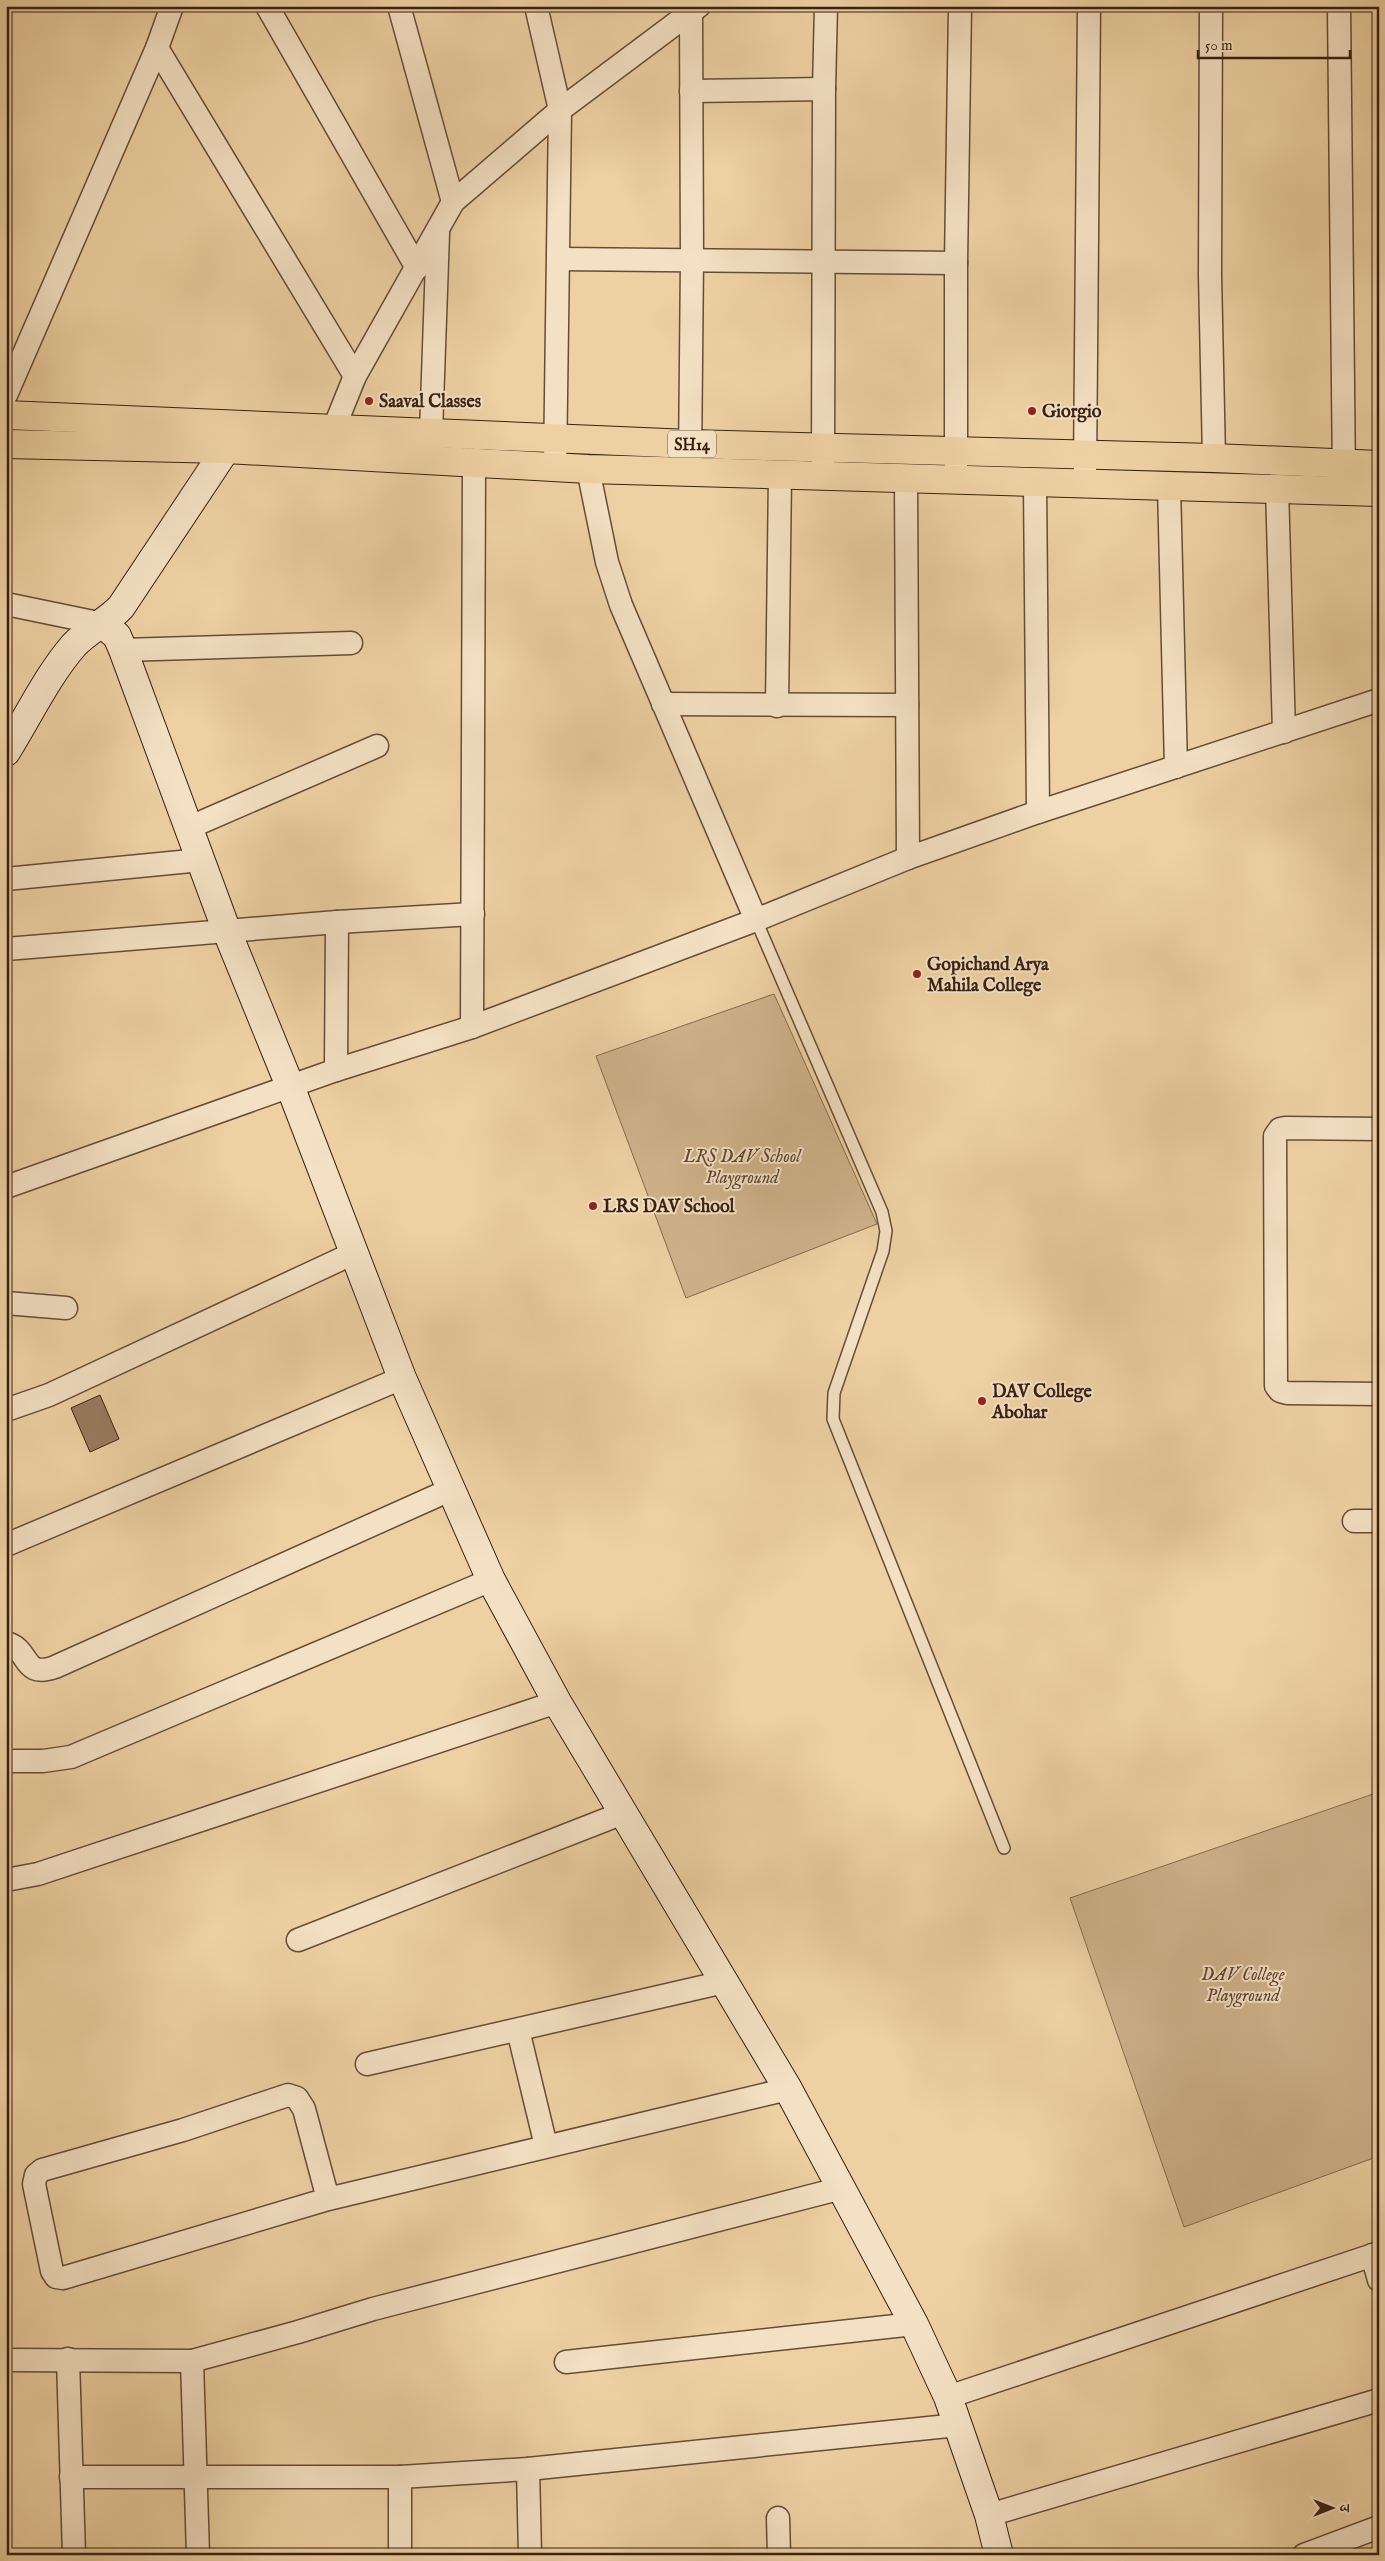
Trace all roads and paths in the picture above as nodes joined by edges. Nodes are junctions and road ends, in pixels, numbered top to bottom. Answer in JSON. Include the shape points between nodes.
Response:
{"nodes":[{"id":1,"x":172,"y":6,"type":"edge"},
{"id":2,"x":267,"y":6,"type":"edge"},
{"id":3,"x":399,"y":6,"type":"edge"},
{"id":4,"x":536,"y":6,"type":"edge"},
{"id":5,"x":826,"y":6,"type":"edge"},
{"id":6,"x":960,"y":6,"type":"edge"},
{"id":7,"x":1088,"y":6,"type":"edge"},
{"id":8,"x":1211,"y":6,"type":"edge"},
{"id":9,"x":1339,"y":6,"type":"edge"},
{"id":10,"x":695,"y":9,"type":"edge"},
{"id":11,"x":157,"y":48,"type":"junction"},
{"id":12,"x":824,"y":89,"type":"junction"},
{"id":13,"x":691,"y":91,"type":"junction"},
{"id":14,"x":560,"y":110,"type":"junction"},
{"id":15,"x":453,"y":202,"type":"junction"},
{"id":16,"x":438,"y":230,"type":"junction"},
{"id":17,"x":559,"y":259,"type":"junction"},
{"id":18,"x":692,"y":259,"type":"junction"},
{"id":19,"x":825,"y":260,"type":"junction"},
{"id":20,"x":956,"y":263,"type":"junction"},
{"id":21,"x":417,"y":268,"type":"junction"},
{"id":22,"x":355,"y":376,"type":"junction"},
{"id":23,"x":6,"y":395,"type":"edge"},
{"id":24,"x":6,"y":415,"type":"edge"},
{"id":25,"x":431,"y":433,"type":"junction"},
{"id":26,"x":556,"y":438,"type":"junction"},
{"id":27,"x":329,"y":442,"type":"junction"},
{"id":28,"x":6,"y":444,"type":"edge"},
{"id":29,"x":690,"y":444,"type":"junction"},
{"id":30,"x":824,"y":447,"type":"junction"},
{"id":31,"x":226,"y":449,"type":"junction"},
{"id":32,"x":956,"y":451,"type":"junction"},
{"id":33,"x":1085,"y":456,"type":"junction"},
{"id":34,"x":1214,"y":458,"type":"junction"},
{"id":35,"x":1344,"y":463,"type":"junction"},
{"id":36,"x":474,"y":464,"type":"junction"},
{"id":37,"x":1379,"y":465,"type":"edge"},
{"id":38,"x":555,"y":468,"type":"junction"},
{"id":39,"x":588,"y":469,"type":"junction"},
{"id":40,"x":690,"y":473,"type":"junction"},
{"id":41,"x":780,"y":475,"type":"junction"},
{"id":42,"x":823,"y":476,"type":"junction"},
{"id":43,"x":906,"y":480,"type":"junction"},
{"id":44,"x":956,"y":480,"type":"junction"},
{"id":45,"x":1035,"y":483,"type":"junction"},
{"id":46,"x":1085,"y":485,"type":"junction"},
{"id":47,"x":1169,"y":486,"type":"junction"},
{"id":48,"x":1277,"y":488,"type":"junction"},
{"id":49,"x":1344,"y":490,"type":"junction"},
{"id":50,"x":1379,"y":492,"type":"edge"},
{"id":51,"x":6,"y":604,"type":"edge"},
{"id":52,"x":103,"y":624,"type":"junction"},
{"id":53,"x":351,"y":643,"type":"dead end"},
{"id":54,"x":123,"y":650,"type":"junction"},
{"id":55,"x":1379,"y":700,"type":"edge"},
{"id":56,"x":663,"y":704,"type":"junction"},
{"id":57,"x":777,"y":706,"type":"junction"},
{"id":58,"x":907,"y":706,"type":"junction"},
{"id":59,"x":16,"y":719,"type":"edge"},
{"id":60,"x":1284,"y":732,"type":"junction"},
{"id":61,"x":378,"y":746,"type":"dead end"},
{"id":62,"x":6,"y":752,"type":"edge"},
{"id":63,"x":1176,"y":767,"type":"junction"},
{"id":64,"x":1038,"y":812,"type":"junction"},
{"id":65,"x":188,"y":828,"type":"junction"},
{"id":66,"x":908,"y":858,"type":"junction"},
{"id":67,"x":201,"y":860,"type":"junction"},
{"id":68,"x":6,"y":880,"type":"edge"},
{"id":69,"x":473,"y":914,"type":"junction"},
{"id":70,"x":756,"y":920,"type":"junction"},
{"id":71,"x":337,"y":922,"type":"junction"},
{"id":72,"x":226,"y":929,"type":"junction"},
{"id":73,"x":6,"y":949,"type":"edge"},
{"id":74,"x":472,"y":1027,"type":"junction"},
{"id":75,"x":336,"y":1070,"type":"junction"},
{"id":76,"x":290,"y":1086,"type":"junction"},
{"id":77,"x":1379,"y":1129,"type":"edge"},
{"id":78,"x":6,"y":1187,"type":"edge"},
{"id":79,"x":354,"y":1253,"type":"junction"},
{"id":80,"x":6,"y":1303,"type":"edge"},
{"id":81,"x":66,"y":1308,"type":"dead end"},
{"id":82,"x":402,"y":1378,"type":"junction"},
{"id":83,"x":1379,"y":1394,"type":"edge"},
{"id":84,"x":6,"y":1410,"type":"edge"},
{"id":85,"x":452,"y":1489,"type":"junction"},
{"id":86,"x":1354,"y":1521,"type":"dead end"},
{"id":87,"x":1379,"y":1521,"type":"edge"},
{"id":88,"x":6,"y":1545,"type":"edge"},
{"id":89,"x":491,"y":1580,"type":"junction"},
{"id":90,"x":6,"y":1644,"type":"edge"},
{"id":91,"x":557,"y":1702,"type":"junction"},
{"id":92,"x":6,"y":1761,"type":"edge"},
{"id":93,"x":623,"y":1813,"type":"junction"},
{"id":94,"x":1004,"y":1848,"type":"dead end"},
{"id":95,"x":6,"y":1880,"type":"edge"},
{"id":96,"x":298,"y":1940,"type":"dead end"},
{"id":97,"x":724,"y":1982,"type":"junction"},
{"id":98,"x":518,"y":2030,"type":"junction"},
{"id":99,"x":367,"y":2064,"type":"dead end"},
{"id":100,"x":788,"y":2089,"type":"junction"},
{"id":101,"x":546,"y":2146,"type":"junction"},
{"id":102,"x":842,"y":2188,"type":"junction"},
{"id":103,"x":328,"y":2199,"type":"junction"},
{"id":104,"x":1375,"y":2254,"type":"edge"},
{"id":105,"x":1379,"y":2280,"type":"edge"},
{"id":106,"x":914,"y":2324,"type":"junction"},
{"id":107,"x":68,"y":2359,"type":"junction"},
{"id":108,"x":6,"y":2360,"type":"edge"},
{"id":109,"x":192,"y":2361,"type":"junction"},
{"id":110,"x":566,"y":2362,"type":"dead end"},
{"id":111,"x":948,"y":2397,"type":"junction"},
{"id":112,"x":1379,"y":2400,"type":"edge"},
{"id":113,"x":958,"y":2425,"type":"junction"},
{"id":114,"x":528,"y":2469,"type":"junction"},
{"id":115,"x":196,"y":2476,"type":"junction"},
{"id":116,"x":72,"y":2477,"type":"junction"},
{"id":117,"x":400,"y":2477,"type":"junction"},
{"id":118,"x":989,"y":2515,"type":"junction"},
{"id":119,"x":778,"y":2518,"type":"dead end"},
{"id":120,"x":1379,"y":2527,"type":"edge"},
{"id":121,"x":1330,"y":2550,"type":"edge"},
{"id":122,"x":74,"y":2555,"type":"edge"},
{"id":123,"x":198,"y":2555,"type":"edge"},
{"id":124,"x":400,"y":2555,"type":"edge"},
{"id":125,"x":530,"y":2555,"type":"edge"},
{"id":126,"x":779,"y":2555,"type":"edge"},
{"id":127,"x":999,"y":2555,"type":"edge"},
{"id":128,"x":1304,"y":2555,"type":"edge"}],
"edges":[{"from":1,"to":11,"type":"street"},
{"from":2,"to":21,"type":"street"},
{"from":3,"to":15,"type":"street"},
{"from":4,"to":14,"type":"street"},
{"from":5,"to":12,"type":"street"},
{"from":6,"to":20,"type":"street"},
{"from":7,"to":33,"type":"street"},
{"from":8,"to":34,"type":"street","via":[[1210,275]]},
{"from":9,"to":35,"type":"street"},
{"from":10,"to":13,"type":"street"},
{"from":10,"to":14,"type":"street"},
{"from":11,"to":22,"type":"street"},
{"from":11,"to":23,"type":"street"},
{"from":12,"to":13,"type":"street"},
{"from":12,"to":19,"type":"street"},
{"from":13,"to":18,"type":"street"},
{"from":14,"to":15,"type":"street"},
{"from":14,"to":17,"type":"street"},
{"from":15,"to":16,"type":"street"},
{"from":16,"to":21,"type":"street"},
{"from":16,"to":25,"type":"street"},
{"from":17,"to":18,"type":"street"},
{"from":17,"to":26,"type":"street"},
{"from":18,"to":19,"type":"street"},
{"from":18,"to":29,"type":"street"},
{"from":19,"to":20,"type":"street"},
{"from":19,"to":30,"type":"street"},
{"from":20,"to":32,"type":"street"},
{"from":21,"to":22,"type":"street"},
{"from":22,"to":27,"type":"street"},
{"from":24,"to":27,"type":"main road","number":"SH14"},
{"from":25,"to":26,"type":"main road","number":"SH14"},
{"from":25,"to":27,"type":"main road","number":"SH14"},
{"from":26,"to":29,"type":"main road","number":"SH14"},
{"from":26,"to":38,"type":"street"},
{"from":27,"to":31,"type":"main road","number":"SH14"},
{"from":27,"to":36,"type":"main road","number":"SH14"},
{"from":28,"to":31,"type":"main road","number":"SH14"},
{"from":29,"to":30,"type":"main road","number":"SH14"},
{"from":29,"to":40,"type":"street"},
{"from":30,"to":32,"type":"main road","number":"SH14"},
{"from":30,"to":42,"type":"street"},
{"from":31,"to":52,"type":"street","via":[[121,607]]},
{"from":32,"to":33,"type":"main road","number":"SH14"},
{"from":32,"to":44,"type":"street"},
{"from":33,"to":34,"type":"main road","number":"SH14"},
{"from":33,"to":46,"type":"street"},
{"from":34,"to":35,"type":"main road","number":"SH14"},
{"from":35,"to":37,"type":"main road","number":"SH14"},
{"from":35,"to":49,"type":"street"},
{"from":36,"to":38,"type":"main road","number":"SH14"},
{"from":36,"to":69,"type":"street"},
{"from":38,"to":39,"type":"main road","number":"SH14"},
{"from":39,"to":40,"type":"main road","number":"SH14"},
{"from":39,"to":56,"type":"street","via":[[621,605]]},
{"from":40,"to":41,"type":"main road","number":"SH14"},
{"from":41,"to":42,"type":"main road","number":"SH14"},
{"from":41,"to":57,"type":"street"},
{"from":42,"to":43,"type":"main road","number":"SH14"},
{"from":43,"to":44,"type":"main road","number":"SH14"},
{"from":43,"to":58,"type":"street"},
{"from":44,"to":45,"type":"main road","number":"SH14"},
{"from":45,"to":46,"type":"main road","number":"SH14"},
{"from":45,"to":64,"type":"street"},
{"from":46,"to":47,"type":"main road","number":"SH14"},
{"from":47,"to":48,"type":"main road","number":"SH14"},
{"from":47,"to":63,"type":"street"},
{"from":48,"to":49,"type":"main road","number":"SH14"},
{"from":48,"to":60,"type":"street"},
{"from":49,"to":50,"type":"main road","number":"SH14"},
{"from":51,"to":52,"type":"street"},
{"from":52,"to":54,"type":"street","via":[[116,636]]},
{"from":52,"to":59,"type":"street","via":[[85,634]]},
{"from":53,"to":54,"type":"street"},
{"from":54,"to":65,"type":"street"},
{"from":55,"to":60,"type":"street"},
{"from":56,"to":57,"type":"street"},
{"from":56,"to":70,"type":"street"},
{"from":57,"to":58,"type":"street"},
{"from":58,"to":66,"type":"street"},
{"from":59,"to":62,"type":"street"},
{"from":60,"to":63,"type":"street"},
{"from":61,"to":65,"type":"street"},
{"from":63,"to":64,"type":"street"},
{"from":64,"to":66,"type":"street"},
{"from":65,"to":67,"type":"street"},
{"from":66,"to":70,"type":"street"},
{"from":67,"to":68,"type":"street"},
{"from":67,"to":72,"type":"street"},
{"from":69,"to":71,"type":"street"},
{"from":69,"to":74,"type":"street"},
{"from":70,"to":74,"type":"street"},
{"from":70,"to":94,"type":"lane","via":[[882,1212],[886,1231],[883,1251],[834,1394],[834,1419]]},
{"from":71,"to":72,"type":"street"},
{"from":71,"to":75,"type":"street"},
{"from":72,"to":73,"type":"street"},
{"from":72,"to":76,"type":"street"},
{"from":74,"to":75,"type":"street"},
{"from":75,"to":76,"type":"street"},
{"from":76,"to":78,"type":"street"},
{"from":76,"to":79,"type":"street"},
{"from":77,"to":83,"type":"street","via":[[1280,1129],[1275,1136],[1275,1155],[1276,1386],[1287,1393]]},
{"from":79,"to":82,"type":"street"},
{"from":79,"to":84,"type":"street","via":[[49,1395]]},
{"from":80,"to":81,"type":"street"},
{"from":82,"to":85,"type":"street"},
{"from":82,"to":88,"type":"street"},
{"from":85,"to":89,"type":"street"},
{"from":85,"to":90,"type":"street","via":[[55,1667],[38,1671],[18,1649]]},
{"from":86,"to":87,"type":"street"},
{"from":89,"to":91,"type":"street"},
{"from":89,"to":92,"type":"street","via":[[71,1757]]},
{"from":91,"to":93,"type":"street"},
{"from":91,"to":95,"type":"street","via":[[38,1874]]},
{"from":93,"to":96,"type":"street"},
{"from":93,"to":97,"type":"street"},
{"from":97,"to":98,"type":"street"},
{"from":97,"to":100,"type":"street"},
{"from":98,"to":99,"type":"street"},
{"from":98,"to":101,"type":"street"},
{"from":100,"to":101,"type":"street"},
{"from":100,"to":102,"type":"street"},
{"from":101,"to":103,"type":"street"},
{"from":102,"to":106,"type":"street"},
{"from":102,"to":109,"type":"street","via":[[373,2309]]},
{"from":103,"to":103,"type":"street","via":[[304,2108],[298,2098],[288,2095],[183,2130],[42,2170],[36,2175],[34,2184],[52,2271],[56,2277],[63,2278]]},
{"from":104,"to":105,"type":"street"},
{"from":104,"to":111,"type":"street"},
{"from":106,"to":110,"type":"street"},
{"from":106,"to":111,"type":"street"},
{"from":107,"to":108,"type":"street"},
{"from":107,"to":109,"type":"street"},
{"from":107,"to":116,"type":"street"},
{"from":109,"to":115,"type":"street"},
{"from":111,"to":113,"type":"street"},
{"from":112,"to":118,"type":"street"},
{"from":113,"to":114,"type":"street"},
{"from":113,"to":118,"type":"street"},
{"from":114,"to":117,"type":"street"},
{"from":114,"to":125,"type":"street"},
{"from":115,"to":116,"type":"street"},
{"from":115,"to":117,"type":"street"},
{"from":115,"to":123,"type":"street"},
{"from":116,"to":122,"type":"street"},
{"from":117,"to":124,"type":"street"},
{"from":118,"to":127,"type":"street"},
{"from":119,"to":126,"type":"street"},
{"from":120,"to":121,"type":"street"},
{"from":121,"to":128,"type":"street"}]}
